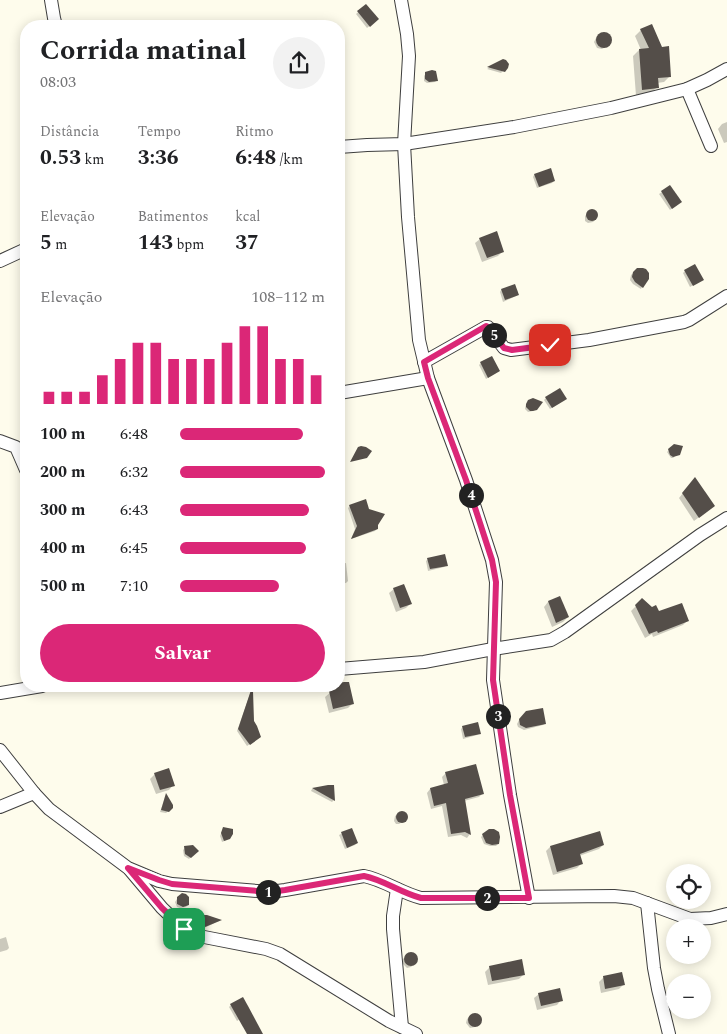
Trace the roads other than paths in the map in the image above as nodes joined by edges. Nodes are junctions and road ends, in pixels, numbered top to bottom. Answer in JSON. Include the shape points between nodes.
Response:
{"nodes":[{"id":1,"x":51,"y":0,"type":"edge"},
{"id":2,"x":401,"y":0,"type":"edge"},
{"id":3,"x":54,"y":20,"type":"edge"},
{"id":4,"x":727,"y":69,"type":"edge"},
{"id":5,"x":687,"y":89,"type":"junction"},
{"id":6,"x":404,"y":144,"type":"junction"},
{"id":7,"x":711,"y":146,"type":"dead end"},
{"id":8,"x":345,"y":147,"type":"edge"},
{"id":9,"x":20,"y":252,"type":"edge"},
{"id":10,"x":0,"y":261,"type":"edge"},
{"id":11,"x":727,"y":296,"type":"edge"},
{"id":12,"x":424,"y":362,"type":"junction"},
{"id":13,"x":428,"y":378,"type":"junction"},
{"id":14,"x":345,"y":392,"type":"edge"},
{"id":15,"x":0,"y":441,"type":"edge"},
{"id":16,"x":20,"y":447,"type":"edge"},
{"id":17,"x":727,"y":518,"type":"edge"},
{"id":18,"x":493,"y":649,"type":"junction"},
{"id":19,"x":345,"y":669,"type":"edge"},
{"id":20,"x":20,"y":690,"type":"edge"},
{"id":21,"x":0,"y":693,"type":"edge"},
{"id":22,"x":0,"y":750,"type":"edge"},
{"id":23,"x":34,"y":792,"type":"junction"},
{"id":24,"x":0,"y":807,"type":"edge"},
{"id":25,"x":128,"y":868,"type":"junction"},
{"id":26,"x":397,"y":889,"type":"junction"},
{"id":27,"x":529,"y":898,"type":"junction"},
{"id":28,"x":647,"y":903,"type":"junction"},
{"id":29,"x":727,"y":914,"type":"edge"},
{"id":30,"x":402,"y":1027,"type":"junction"},
{"id":31,"x":416,"y":1034,"type":"edge"},
{"id":32,"x":669,"y":1034,"type":"edge"}],
"edges":[{"from":1,"to":3,"type":"street"},
{"from":2,"to":6,"type":"street","via":[[409,56]]},
{"from":4,"to":5,"type":"street"},
{"from":5,"to":6,"type":"street","via":[[514,127]]},
{"from":5,"to":7,"type":"street"},
{"from":6,"to":8,"type":"street"},
{"from":6,"to":12,"type":"street","via":[[419,340]]},
{"from":9,"to":10,"type":"street"},
{"from":11,"to":12,"type":"street","via":[[684,322],[589,340],[512,350],[504,348],[486,326]]},
{"from":12,"to":13,"type":"street"},
{"from":13,"to":14,"type":"street"},
{"from":13,"to":18,"type":"street","via":[[492,560],[496,582]]},
{"from":15,"to":16,"type":"street"},
{"from":17,"to":18,"type":"street","via":[[551,640]]},
{"from":18,"to":19,"type":"street","via":[[424,662]]},
{"from":18,"to":27,"type":"street","via":[[497,708]]},
{"from":20,"to":21,"type":"street"},
{"from":22,"to":23,"type":"street"},
{"from":23,"to":24,"type":"street"},
{"from":23,"to":25,"type":"street"},
{"from":25,"to":26,"type":"street","via":[[172,884],[270,892],[364,876]]},
{"from":25,"to":30,"type":"street","via":[[184,929],[199,936],[280,954]]},
{"from":26,"to":27,"type":"street","via":[[421,898]]},
{"from":26,"to":30,"type":"street","via":[[393,929]]},
{"from":27,"to":28,"type":"street","via":[[614,896]]},
{"from":28,"to":29,"type":"street","via":[[690,918]]},
{"from":28,"to":32,"type":"street","via":[[654,968]]},
{"from":30,"to":31,"type":"street"}]}
